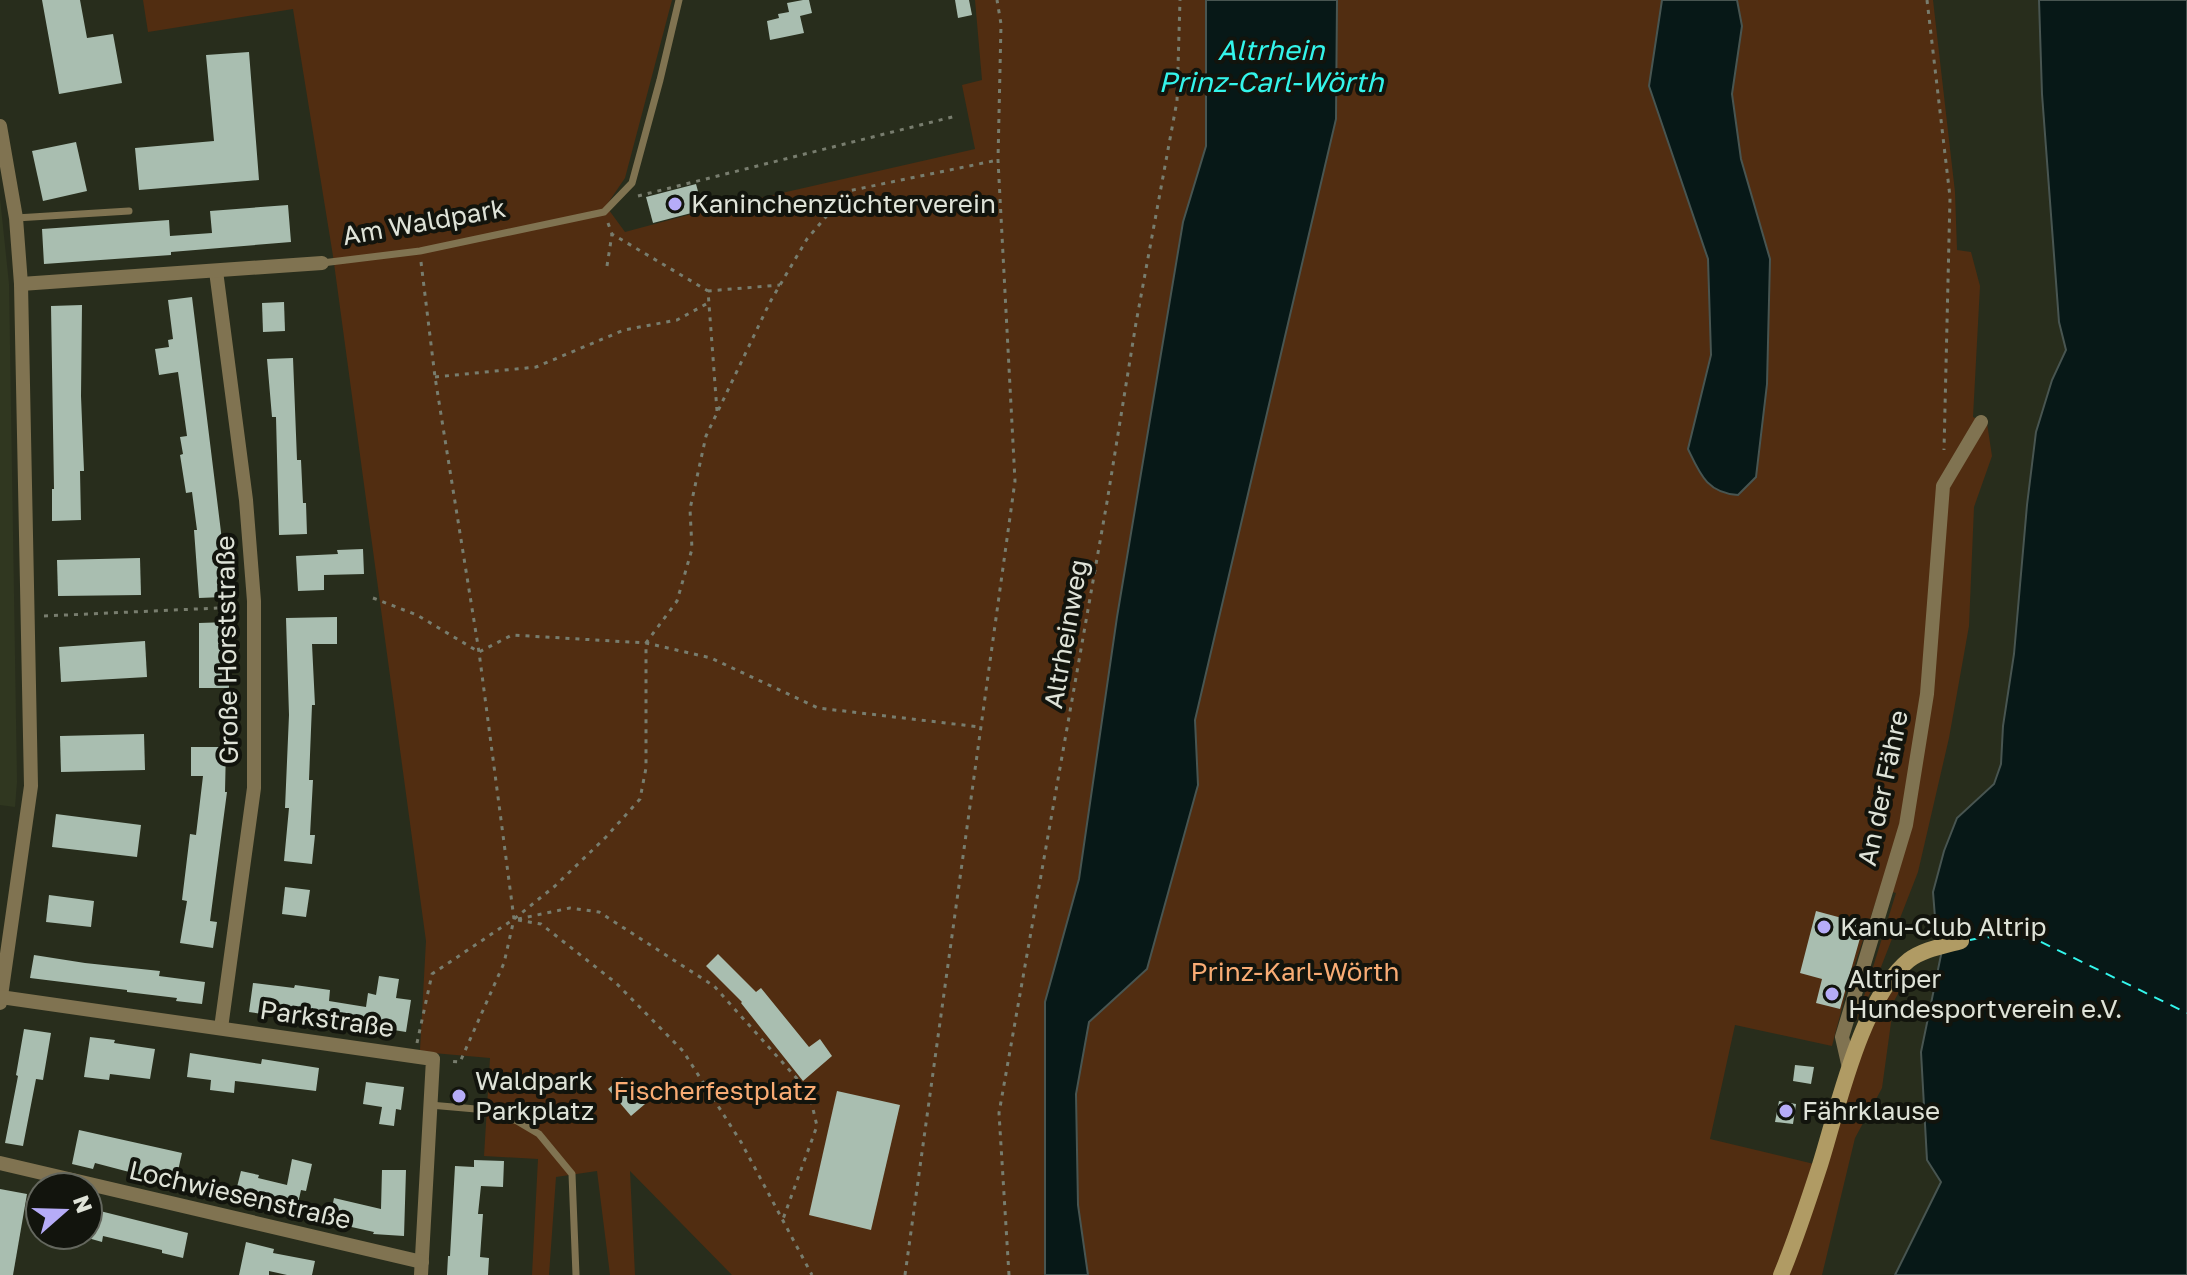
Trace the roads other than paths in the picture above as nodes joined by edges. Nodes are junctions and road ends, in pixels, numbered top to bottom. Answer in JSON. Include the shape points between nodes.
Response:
{"nodes":[{"id":1,"x":679,"y":0,"type":"edge"},
{"id":2,"x":0,"y":126,"type":"edge"},
{"id":3,"x":129,"y":211,"type":"dead end"},
{"id":4,"x":16,"y":218,"type":"junction"},
{"id":5,"x":322,"y":263,"type":"joint"},
{"id":6,"x":216,"y":271,"type":"junction"},
{"id":7,"x":21,"y":284,"type":"junction"},
{"id":8,"x":1981,"y":422,"type":"dead end"},
{"id":9,"x":1961,"y":941,"type":"dead end"},
{"id":10,"x":0,"y":999,"type":"edge"},
{"id":11,"x":221,"y":1028,"type":"junction"},
{"id":12,"x":1849,"y":1069,"type":"junction"},
{"id":13,"x":430,"y":1105,"type":"junction"},
{"id":14,"x":0,"y":1163,"type":"edge"},
{"id":15,"x":422,"y":1268,"type":"edge"},
{"id":16,"x":576,"y":1275,"type":"edge"},
{"id":17,"x":1781,"y":1275,"type":"edge"}],
"edges":[{"from":1,"to":5,"type":"lane","name":"Am Waldpark","via":[[632,183],[604,212],[420,251]]},
{"from":2,"to":4,"type":"street"},
{"from":3,"to":4,"type":"lane"},
{"from":4,"to":7,"type":"street"},
{"from":5,"to":6,"type":"street","name":"Am Waldpark"},
{"from":6,"to":7,"type":"street","name":"Am Waldpark"},
{"from":6,"to":11,"type":"street","name":"Große Horststraße","via":[[254,601],[254,788]]},
{"from":7,"to":10,"type":"street","via":[[31,786]]},
{"from":8,"to":12,"type":"street","name":"An der Fähre","via":[[1943,486],[1927,694],[1906,825],[1842,1037]]},
{"from":9,"to":12,"type":"street","via":[[1909,960],[1883,991]]},
{"from":10,"to":11,"type":"street","name":"Parkstraße"},
{"from":11,"to":13,"type":"street","name":"Parkstraße","via":[[433,1059]]},
{"from":12,"to":17,"type":"street","name":"An der Fähre"},
{"from":13,"to":15,"type":"street"},
{"from":13,"to":16,"type":"lane","via":[[487,1110],[539,1134],[572,1174]]},
{"from":14,"to":15,"type":"street","name":"Lochwiesenstraße"}]}
